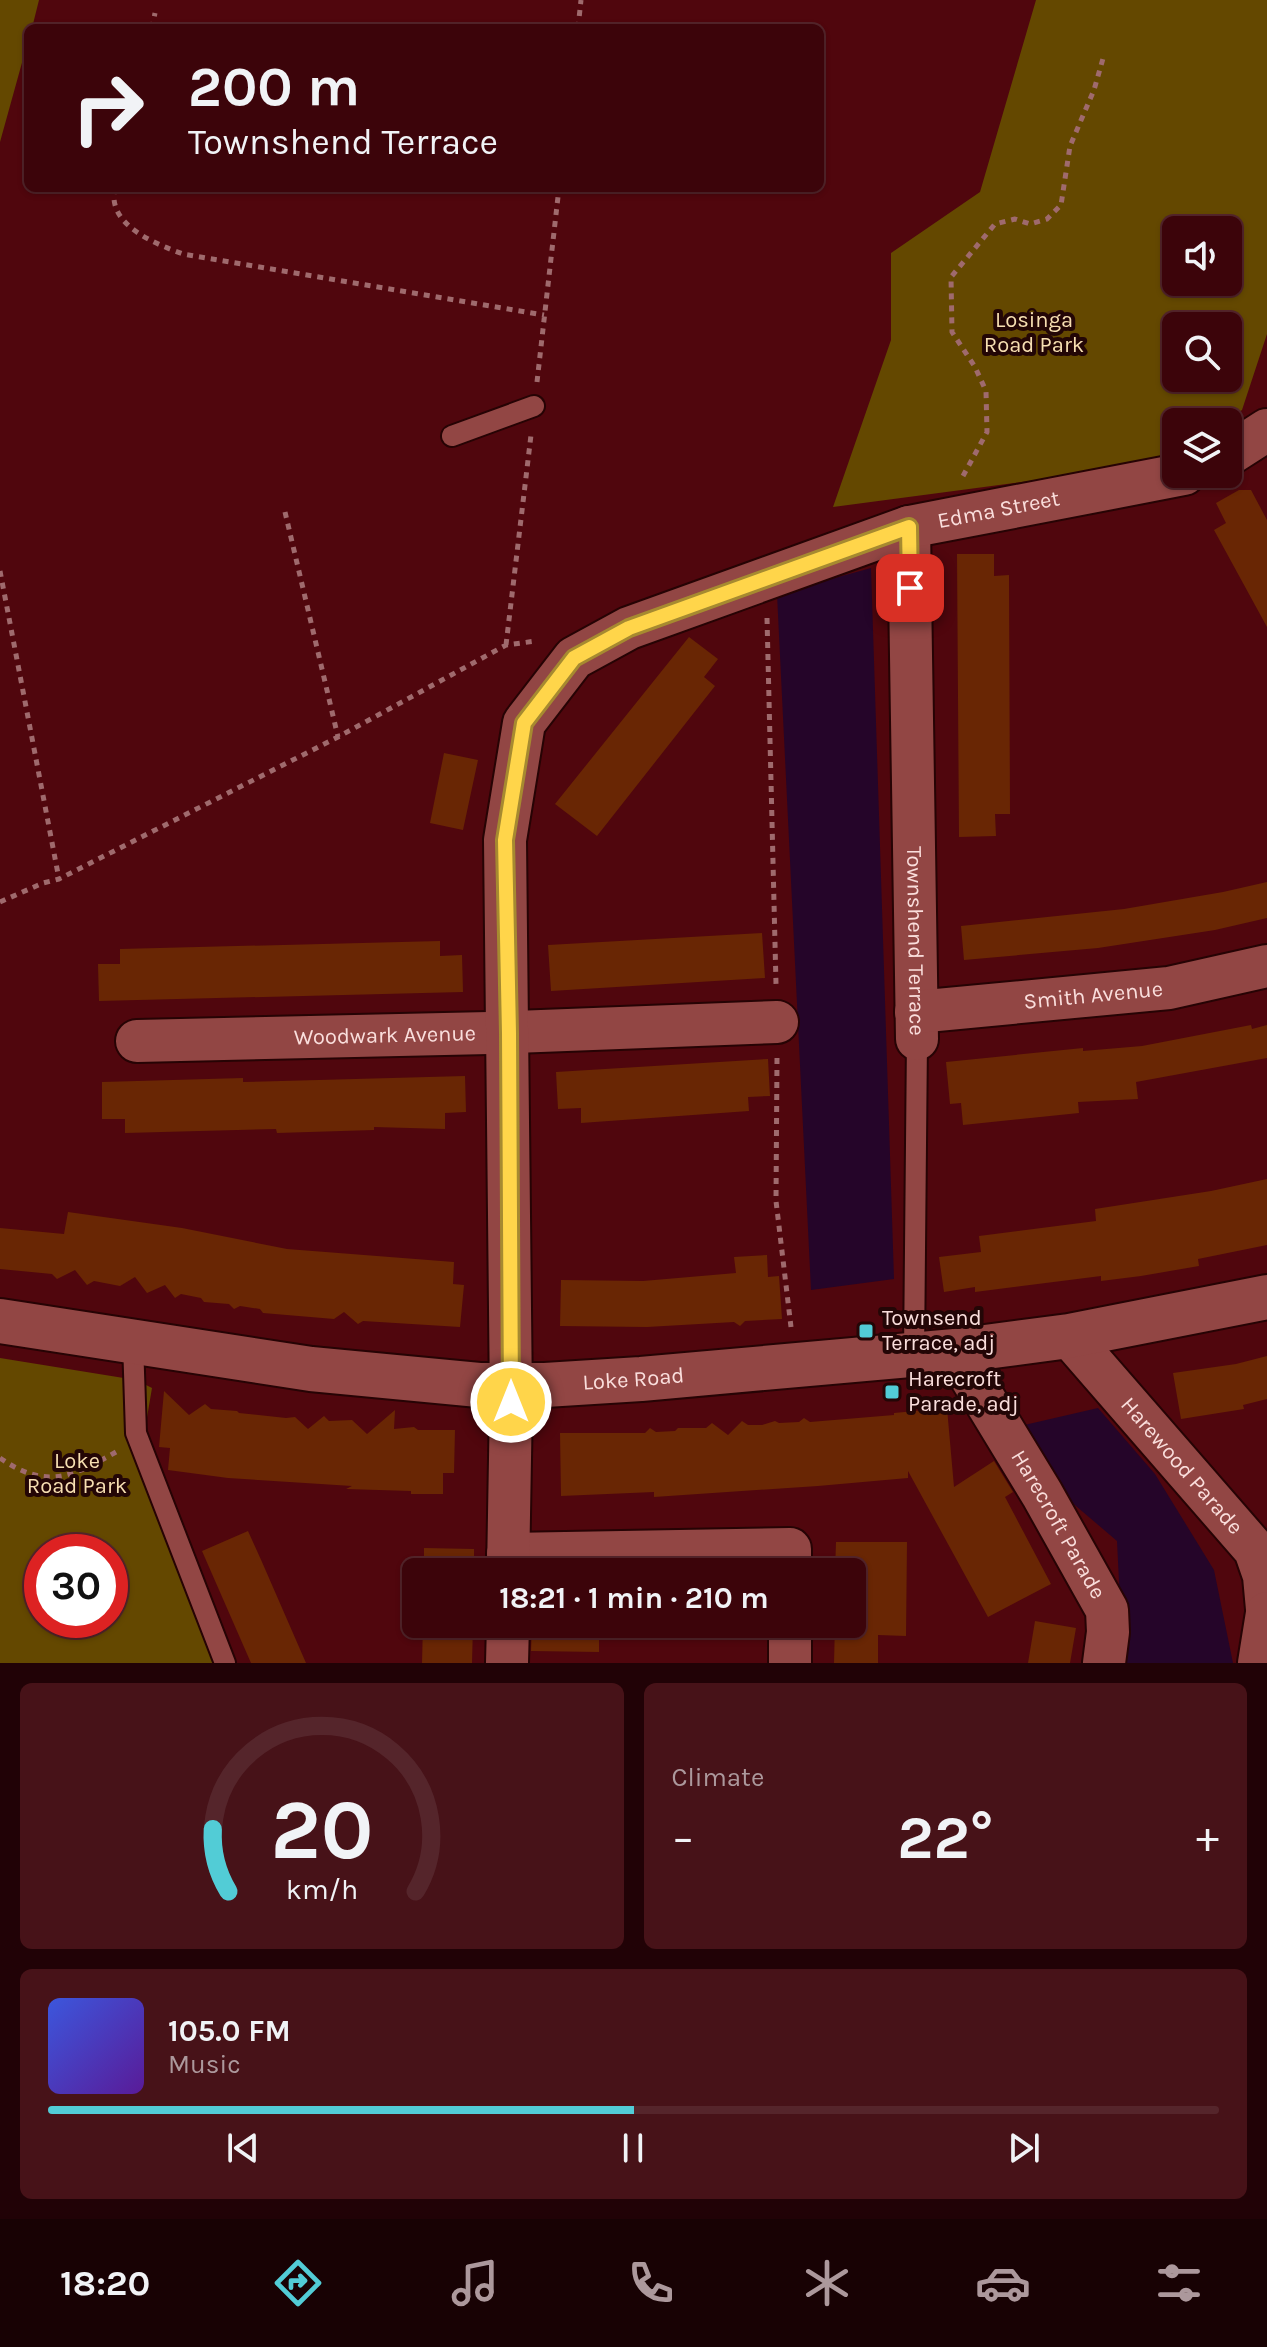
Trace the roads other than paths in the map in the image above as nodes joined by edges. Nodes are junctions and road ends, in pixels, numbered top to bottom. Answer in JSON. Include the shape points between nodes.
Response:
{"nodes":[{"id":1,"x":534,"y":406,"type":"dead end"},
{"id":2,"x":1267,"y":430,"type":"edge"},
{"id":3,"x":452,"y":436,"type":"dead end"},
{"id":4,"x":1242,"y":446,"type":"edge"},
{"id":5,"x":1162,"y":478,"type":"edge"},
{"id":6,"x":909,"y":527,"type":"junction"},
{"id":7,"x":1267,"y":966,"type":"edge"},
{"id":8,"x":777,"y":1022,"type":"road end"},
{"id":9,"x":917,"y":1025,"type":"junction"},
{"id":10,"x":509,"y":1033,"type":"junction"},
{"id":11,"x":137,"y":1041,"type":"dead end"},
{"id":12,"x":1267,"y":1297,"type":"edge"},
{"id":13,"x":0,"y":1321,"type":"edge"},
{"id":14,"x":1069,"y":1336,"type":"junction"},
{"id":15,"x":133,"y":1342,"type":"junction"},
{"id":16,"x":935,"y":1353,"type":"junction"},
{"id":17,"x":511,"y":1385,"type":"junction"},
{"id":18,"x":508,"y":1558,"type":"edge"},
{"id":19,"x":609,"y":1558,"type":"edge"},
{"id":20,"x":790,"y":1558,"type":"edge"},
{"id":21,"x":1267,"y":1611,"type":"edge"},
{"id":22,"x":508,"y":1638,"type":"edge"},
{"id":23,"x":790,"y":1638,"type":"edge"},
{"id":24,"x":225,"y":1663,"type":"edge"},
{"id":25,"x":507,"y":1663,"type":"edge"},
{"id":26,"x":790,"y":1663,"type":"edge"},
{"id":27,"x":1104,"y":1663,"type":"edge"},
{"id":28,"x":1259,"y":1663,"type":"edge"}],
"edges":[{"from":1,"to":3,"type":"lane"},
{"from":2,"to":4,"type":"street"},
{"from":5,"to":6,"type":"street","name":"Edma Street"},
{"from":6,"to":9,"type":"street","name":"Townshend Terrace"},
{"from":6,"to":10,"type":"street","name":"Edma Street","via":[[629,628],[574,658],[524,723],[505,840]]},
{"from":7,"to":9,"type":"street","name":"Smith Avenue","via":[[1169,988]]},
{"from":8,"to":10,"type":"street","name":"Woodwark Avenue"},
{"from":9,"to":16,"type":"lane","name":"Townshend Terrace"},
{"from":10,"to":11,"type":"street","name":"Woodwark Avenue"},
{"from":10,"to":17,"type":"street","name":"Edma Street"},
{"from":12,"to":14,"type":"street","name":"Loke Road"},
{"from":13,"to":15,"type":"street","name":"Loke Road"},
{"from":14,"to":16,"type":"street","name":"Loke Road"},
{"from":14,"to":21,"type":"street","name":"Harewood Parade","via":[[1255,1550]]},
{"from":15,"to":17,"type":"street","name":"Loke Road","via":[[311,1369]]},
{"from":15,"to":24,"type":"lane","via":[[136,1433]]},
{"from":16,"to":17,"type":"street","name":"Loke Road"},
{"from":16,"to":27,"type":"street","name":"Harecroft Parade","via":[[1042,1494],[1107,1610]]},
{"from":17,"to":18,"type":"street","name":"Edma Street"},
{"from":19,"to":20,"type":"street","via":[[790,1549]]},
{"from":21,"to":28,"type":"street","name":"Harewood Parade"},
{"from":22,"to":25,"type":"street"},
{"from":23,"to":26,"type":"street"}]}
